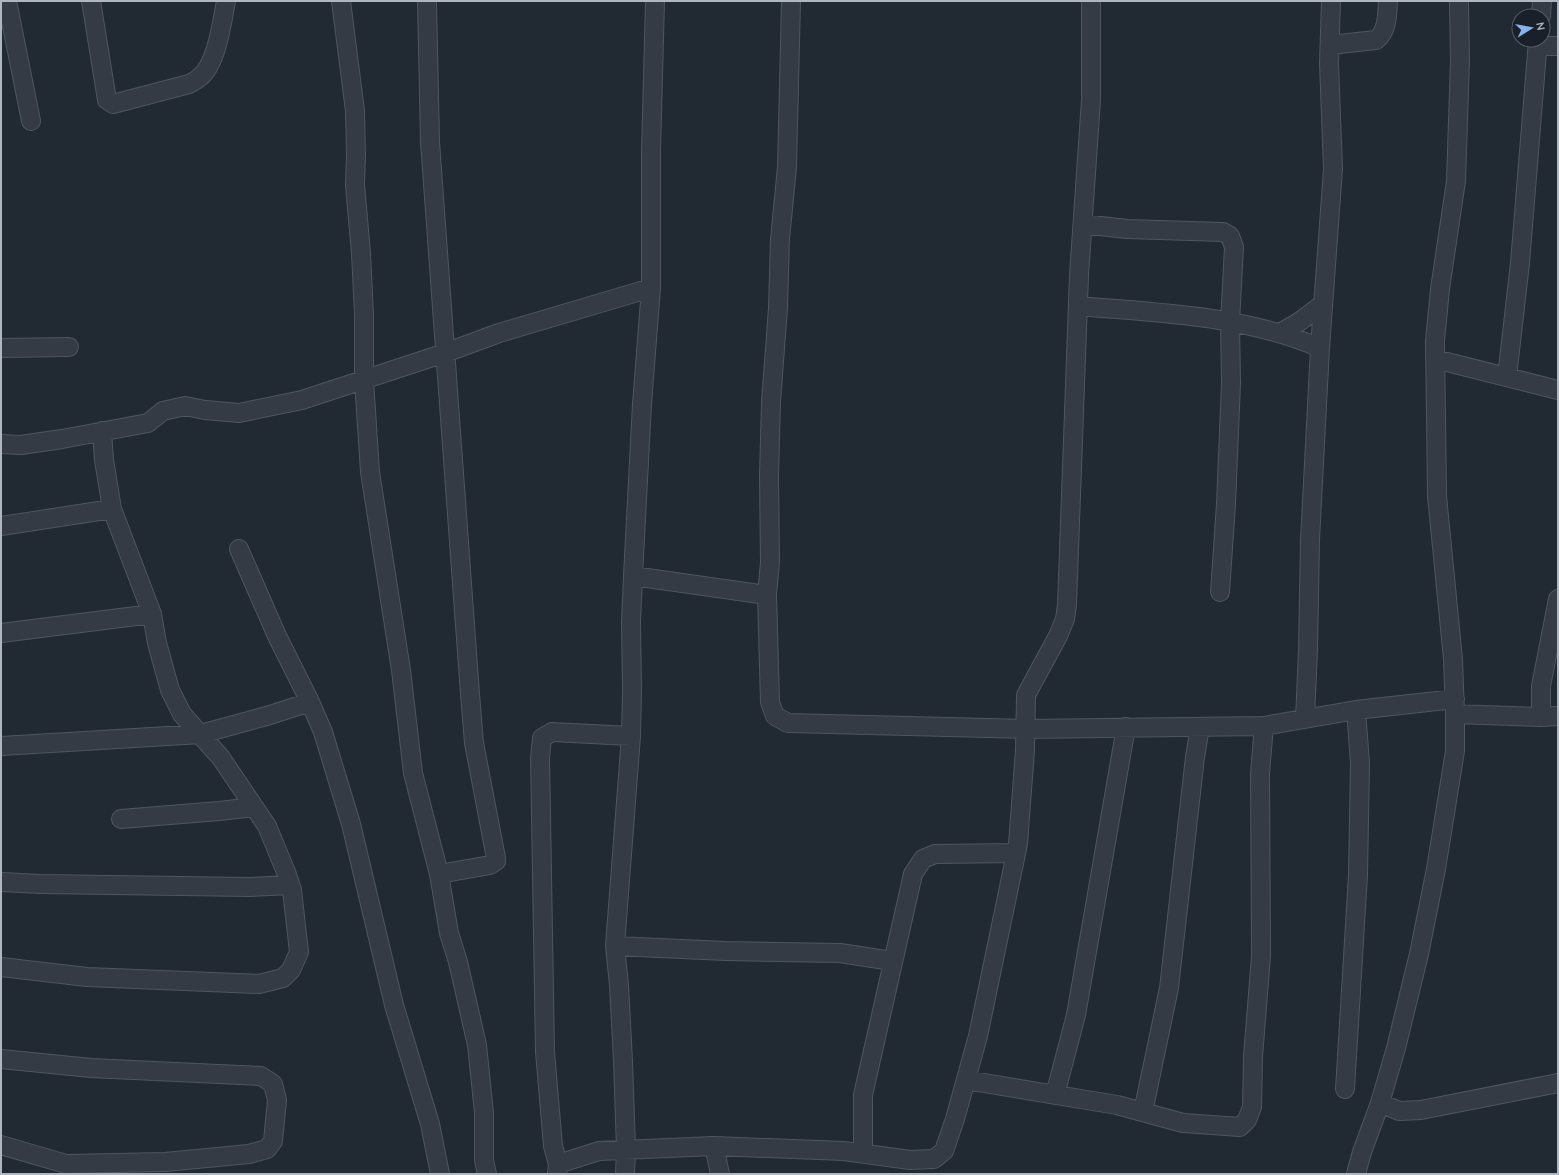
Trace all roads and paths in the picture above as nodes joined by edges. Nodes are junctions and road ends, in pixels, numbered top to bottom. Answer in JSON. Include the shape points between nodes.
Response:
{"nodes":[{"id":1,"x":7,"y":1,"type":"edge"},
{"id":2,"x":91,"y":1,"type":"edge"},
{"id":3,"x":226,"y":1,"type":"edge"},
{"id":4,"x":341,"y":1,"type":"edge"},
{"id":5,"x":427,"y":1,"type":"edge"},
{"id":6,"x":655,"y":1,"type":"edge"},
{"id":7,"x":791,"y":1,"type":"edge"},
{"id":8,"x":1091,"y":1,"type":"edge"},
{"id":9,"x":1331,"y":1,"type":"edge"},
{"id":10,"x":1388,"y":1,"type":"edge"},
{"id":11,"x":1459,"y":1,"type":"edge"},
{"id":12,"x":1330,"y":45,"type":"junction"},
{"id":13,"x":1538,"y":48,"type":"edge"},
{"id":14,"x":31,"y":121,"type":"dead end"},
{"id":15,"x":1083,"y":224,"type":"junction"},
{"id":16,"x":651,"y":288,"type":"junction"},
{"id":17,"x":1323,"y":304,"type":"junction"},
{"id":18,"x":1078,"y":306,"type":"junction"},
{"id":19,"x":1230,"y":322,"type":"junction"},
{"id":20,"x":1280,"y":333,"type":"junction"},
{"id":21,"x":68,"y":347,"type":"dead end"},
{"id":22,"x":1,"y":348,"type":"edge"},
{"id":23,"x":1320,"y":348,"type":"junction"},
{"id":24,"x":445,"y":353,"type":"junction"},
{"id":25,"x":1435,"y":359,"type":"junction"},
{"id":26,"x":1507,"y":377,"type":"junction"},
{"id":27,"x":364,"y":380,"type":"junction"},
{"id":28,"x":1558,"y":390,"type":"edge"},
{"id":29,"x":102,"y":431,"type":"junction"},
{"id":30,"x":1,"y":444,"type":"edge"},
{"id":31,"x":112,"y":509,"type":"junction"},
{"id":32,"x":1,"y":526,"type":"edge"},
{"id":33,"x":240,"y":549,"type":"dead end"},
{"id":34,"x":633,"y":576,"type":"junction"},
{"id":35,"x":1220,"y":592,"type":"dead end"},
{"id":36,"x":767,"y":595,"type":"junction"},
{"id":37,"x":1558,"y":599,"type":"edge"},
{"id":38,"x":152,"y":614,"type":"junction"},
{"id":39,"x":1,"y":633,"type":"edge"},
{"id":40,"x":310,"y":702,"type":"junction"},
{"id":41,"x":1455,"y":706,"type":"junction"},
{"id":42,"x":1356,"y":710,"type":"junction"},
{"id":43,"x":1550,"y":716,"type":"edge"},
{"id":44,"x":1305,"y":719,"type":"junction"},
{"id":45,"x":1264,"y":726,"type":"junction"},
{"id":46,"x":1126,"y":727,"type":"junction"},
{"id":47,"x":1200,"y":727,"type":"junction"},
{"id":48,"x":1025,"y":729,"type":"junction"},
{"id":49,"x":201,"y":734,"type":"junction"},
{"id":50,"x":631,"y":736,"type":"junction"},
{"id":51,"x":1,"y":746,"type":"edge"},
{"id":52,"x":254,"y":806,"type":"junction"},
{"id":53,"x":121,"y":818,"type":"dead end"},
{"id":54,"x":1016,"y":853,"type":"junction"},
{"id":55,"x":439,"y":874,"type":"junction"},
{"id":56,"x":1,"y":882,"type":"edge"},
{"id":57,"x":290,"y":885,"type":"junction"},
{"id":58,"x":615,"y":946,"type":"junction"},
{"id":59,"x":892,"y":961,"type":"junction"},
{"id":60,"x":1,"y":967,"type":"edge"},
{"id":61,"x":1,"y":1058,"type":"edge"},
{"id":62,"x":966,"y":1080,"type":"junction"},
{"id":63,"x":1558,"y":1083,"type":"edge"},
{"id":64,"x":1345,"y":1089,"type":"dead end"},
{"id":65,"x":1055,"y":1095,"type":"junction"},
{"id":66,"x":1380,"y":1103,"type":"junction"},
{"id":67,"x":1143,"y":1112,"type":"junction"},
{"id":68,"x":1,"y":1145,"type":"edge"},
{"id":69,"x":714,"y":1146,"type":"junction"},
{"id":70,"x":626,"y":1149,"type":"junction"},
{"id":71,"x":863,"y":1154,"type":"junction"},
{"id":72,"x":558,"y":1169,"type":"edge"},
{"id":73,"x":440,"y":1174,"type":"edge"},
{"id":74,"x":487,"y":1174,"type":"edge"},
{"id":75,"x":625,"y":1174,"type":"edge"},
{"id":76,"x":720,"y":1174,"type":"edge"},
{"id":77,"x":1356,"y":1174,"type":"edge"}],
"edges":[{"from":1,"to":14,"type":"street"},
{"from":2,"to":3,"type":"street","via":[[107,100],[113,104],[190,84],[200,77],[208,68],[215,51]]},
{"from":4,"to":27,"type":"street","via":[[355,111],[355,185],[362,253]]},
{"from":5,"to":24,"type":"street","via":[[430,142]]},
{"from":6,"to":16,"type":"street"},
{"from":7,"to":36,"type":"street","via":[[787,167],[780,239],[771,402],[770,562]]},
{"from":8,"to":15,"type":"street","via":[[1091,100]]},
{"from":9,"to":12,"type":"street"},
{"from":10,"to":12,"type":"street","via":[[1382,36],[1376,40]]},
{"from":11,"to":25,"type":"street","via":[[1456,181],[1440,289]]},
{"from":12,"to":17,"type":"street","via":[[1333,169]]},
{"from":13,"to":26,"type":"street","via":[[1520,263]]},
{"from":15,"to":18,"type":"street"},
{"from":15,"to":19,"type":"street","via":[[1127,229],[1223,232],[1230,236],[1234,247]]},
{"from":16,"to":24,"type":"street","via":[[500,333]]},
{"from":16,"to":34,"type":"street"},
{"from":17,"to":20,"type":"street"},
{"from":17,"to":23,"type":"street"},
{"from":18,"to":19,"type":"street"},
{"from":18,"to":48,"type":"street","via":[[1067,605],[1058,636],[1026,695]]},
{"from":19,"to":20,"type":"street"},
{"from":19,"to":35,"type":"street","via":[[1231,383]]},
{"from":20,"to":23,"type":"street"},
{"from":21,"to":22,"type":"street"},
{"from":23,"to":44,"type":"street","via":[[1310,540]]},
{"from":24,"to":27,"type":"street"},
{"from":24,"to":55,"type":"street","via":[[474,743],[496,862],[490,866]]},
{"from":25,"to":26,"type":"street"},
{"from":25,"to":41,"type":"street","via":[[1437,496],[1453,659]]},
{"from":26,"to":28,"type":"street"},
{"from":27,"to":29,"type":"street","via":[[302,400],[248,412],[230,413],[185,406],[163,411],[148,423]]},
{"from":27,"to":55,"type":"street","via":[[370,472],[401,670],[413,773]]},
{"from":29,"to":30,"type":"street","via":[[21,445]]},
{"from":29,"to":31,"type":"street"},
{"from":31,"to":32,"type":"street"},
{"from":31,"to":38,"type":"street"},
{"from":33,"to":40,"type":"street","via":[[277,636]]},
{"from":34,"to":36,"type":"street"},
{"from":34,"to":50,"type":"street"},
{"from":36,"to":48,"type":"street","via":[[770,702],[775,716],[788,723]]},
{"from":37,"to":43,"type":"street","via":[[1541,686]]},
{"from":38,"to":39,"type":"street"},
{"from":38,"to":49,"type":"street","via":[[170,690],[182,714]]},
{"from":40,"to":49,"type":"street","via":[[270,716]]},
{"from":40,"to":73,"type":"street","via":[[323,732],[351,824],[394,1005],[430,1124]]},
{"from":41,"to":42,"type":"street"},
{"from":41,"to":43,"type":"street"},
{"from":41,"to":66,"type":"street","via":[[1455,751],[1436,868],[1419,954]]},
{"from":42,"to":44,"type":"street"},
{"from":42,"to":64,"type":"street","via":[[1360,762],[1358,875]]},
{"from":44,"to":45,"type":"street"},
{"from":45,"to":47,"type":"street"},
{"from":45,"to":67,"type":"street","via":[[1260,774],[1261,956],[1252,1106],[1247,1120],[1240,1127],[1183,1123]]},
{"from":46,"to":47,"type":"street"},
{"from":46,"to":48,"type":"street"},
{"from":46,"to":65,"type":"street","via":[[1076,1015]]},
{"from":47,"to":67,"type":"street","via":[[1169,988]]},
{"from":48,"to":54,"type":"street"},
{"from":49,"to":51,"type":"street"},
{"from":49,"to":52,"type":"street"},
{"from":50,"to":58,"type":"street"},
{"from":50,"to":72,"type":"street","via":[[552,732],[542,738],[540,757],[545,1052],[553,1146]]},
{"from":52,"to":53,"type":"street"},
{"from":52,"to":57,"type":"street","via":[[267,826]]},
{"from":54,"to":59,"type":"street","via":[[935,854],[923,859],[913,874]]},
{"from":54,"to":62,"type":"street","via":[[978,1036]]},
{"from":55,"to":74,"type":"street","via":[[448,933],[458,962],[477,1046]]},
{"from":56,"to":57,"type":"street","via":[[250,887]]},
{"from":57,"to":60,"type":"street","via":[[299,952],[292,970],[283,978],[259,984],[87,977]]},
{"from":58,"to":59,"type":"street","via":[[840,953]]},
{"from":58,"to":70,"type":"street"},
{"from":59,"to":71,"type":"street","via":[[863,1095]]},
{"from":61,"to":68,"type":"street","via":[[91,1068],[261,1076],[273,1084],[276,1100],[273,1141],[267,1149],[249,1154],[165,1162],[66,1164]]},
{"from":62,"to":65,"type":"street"},
{"from":62,"to":71,"type":"street","via":[[944,1150],[934,1158],[910,1160]]},
{"from":63,"to":66,"type":"street","via":[[1421,1110],[1399,1110]]},
{"from":65,"to":67,"type":"street"},
{"from":66,"to":77,"type":"street"},
{"from":69,"to":70,"type":"street"},
{"from":69,"to":71,"type":"street"},
{"from":69,"to":76,"type":"street"},
{"from":70,"to":72,"type":"street","via":[[599,1151]]},
{"from":70,"to":75,"type":"street"}]}
